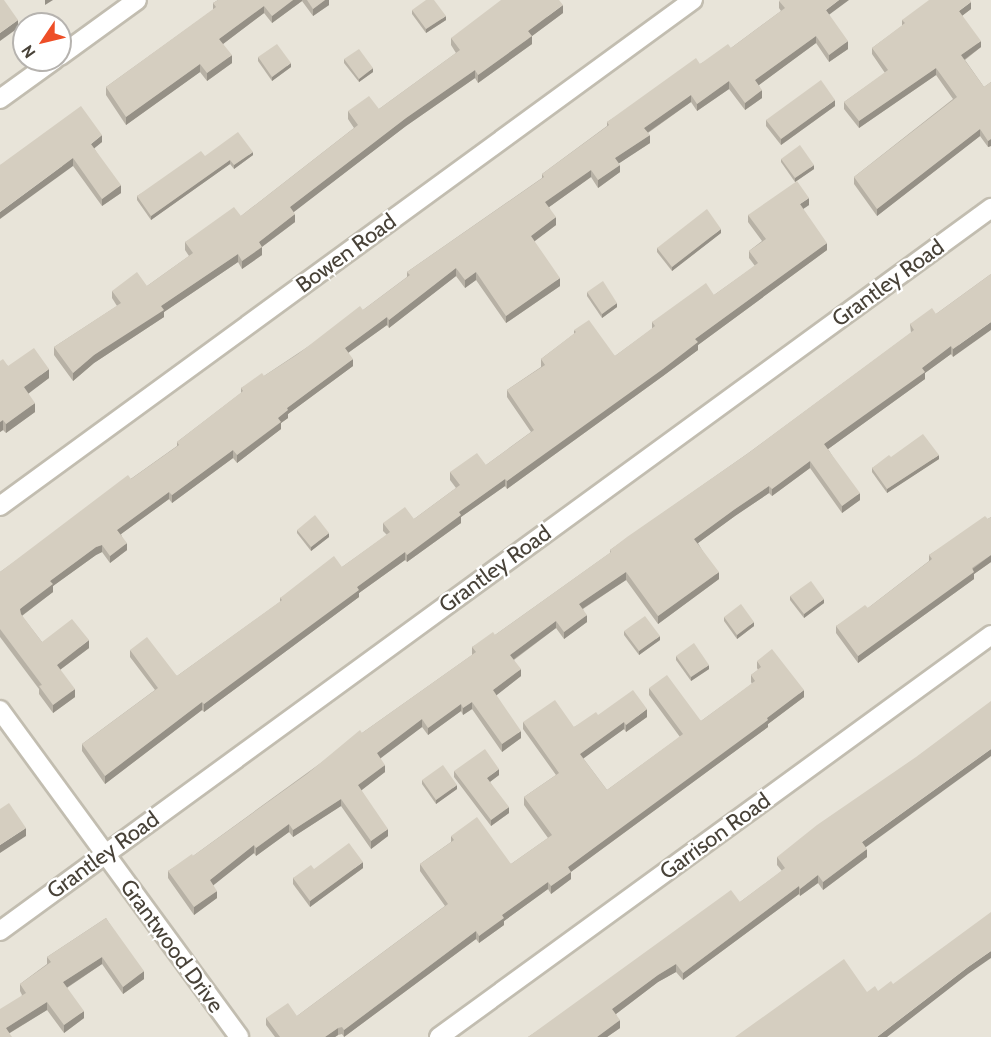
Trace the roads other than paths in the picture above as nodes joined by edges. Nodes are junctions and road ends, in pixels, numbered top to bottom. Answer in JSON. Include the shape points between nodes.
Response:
{"nodes":[{"id":1,"x":137,"y":0,"type":"edge"},
{"id":2,"x":693,"y":0,"type":"edge"},
{"id":3,"x":72,"y":47,"type":"edge"},
{"id":4,"x":37,"y":72,"type":"edge"},
{"id":5,"x":0,"y":99,"type":"edge"},
{"id":6,"x":991,"y":208,"type":"edge"},
{"id":7,"x":0,"y":506,"type":"edge"},
{"id":8,"x":991,"y":635,"type":"edge"},
{"id":9,"x":0,"y":710,"type":"edge"},
{"id":10,"x":105,"y":854,"type":"junction"},
{"id":11,"x":0,"y":931,"type":"edge"},
{"id":12,"x":239,"y":1037,"type":"edge"},
{"id":13,"x":439,"y":1037,"type":"edge"}],
"edges":[{"from":1,"to":3,"type":"street"},
{"from":2,"to":7,"type":"street","name":"Bowen Road"},
{"from":4,"to":5,"type":"street"},
{"from":6,"to":10,"type":"street","name":"Grantley Road"},
{"from":8,"to":13,"type":"street","name":"Garrison Road"},
{"from":9,"to":10,"type":"street","name":"Grantwood Drive"},
{"from":10,"to":11,"type":"street","name":"Grantley Road"},
{"from":10,"to":12,"type":"street","name":"Grantwood Drive"}]}
